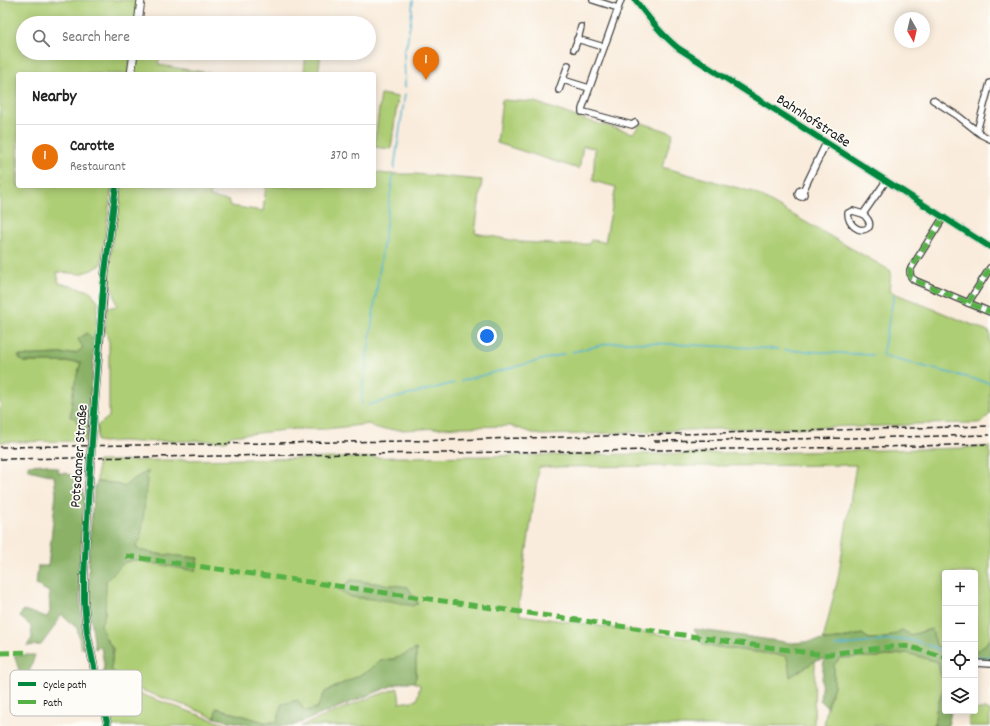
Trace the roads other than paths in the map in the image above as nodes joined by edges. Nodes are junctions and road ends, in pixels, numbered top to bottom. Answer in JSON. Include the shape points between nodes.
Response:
{"nodes":[{"id":1,"x":141,"y":0,"type":"edge"},
{"id":2,"x":593,"y":0,"type":"edge"},
{"id":3,"x":621,"y":0,"type":"edge"},
{"id":4,"x":636,"y":0,"type":"edge"},
{"id":5,"x":618,"y":8,"type":"junction"},
{"id":6,"x":139,"y":16,"type":"edge"},
{"id":7,"x":581,"y":27,"type":"dead end"},
{"id":8,"x":577,"y":39,"type":"junction"},
{"id":9,"x":604,"y":47,"type":"junction"},
{"id":10,"x":574,"y":49,"type":"dead end"},
{"id":11,"x":133,"y":60,"type":"edge"},
{"id":12,"x":568,"y":65,"type":"dead end"},
{"id":13,"x":131,"y":72,"type":"edge"},
{"id":14,"x":563,"y":80,"type":"junction"},
{"id":15,"x":990,"y":83,"type":"edge"},
{"id":16,"x":589,"y":88,"type":"junction"},
{"id":17,"x":559,"y":90,"type":"dead end"},
{"id":18,"x":933,"y":100,"type":"dead end"},
{"id":19,"x":635,"y":124,"type":"dead end"},
{"id":20,"x":977,"y":131,"type":"junction"},
{"id":21,"x":990,"y":139,"type":"edge"},
{"id":22,"x":826,"y":143,"type":"junction"},
{"id":23,"x":886,"y":181,"type":"junction"},
{"id":24,"x":116,"y":188,"type":"edge"},
{"id":25,"x":803,"y":191,"type":"dead end"},
{"id":26,"x":863,"y":214,"type":"dead end"},
{"id":27,"x":944,"y":218,"type":"junction"},
{"id":28,"x":990,"y":248,"type":"edge"},
{"id":29,"x":990,"y":268,"type":"edge"},
{"id":30,"x":968,"y":303,"type":"junction"},
{"id":31,"x":990,"y":312,"type":"edge"},
{"id":32,"x":978,"y":663,"type":"edge"},
{"id":33,"x":990,"y":664,"type":"edge"},
{"id":34,"x":95,"y":670,"type":"edge"},
{"id":35,"x":106,"y":716,"type":"edge"},
{"id":36,"x":108,"y":726,"type":"edge"}],
"edges":[{"from":1,"to":6,"type":"street"},
{"from":2,"to":5,"type":"street"},
{"from":3,"to":5,"type":"street"},
{"from":4,"to":22,"type":"street","name":"Bahnhofstraße","via":[[668,40],[678,48]]},
{"from":5,"to":9,"type":"street"},
{"from":7,"to":8,"type":"street"},
{"from":8,"to":9,"type":"street"},
{"from":8,"to":10,"type":"street"},
{"from":9,"to":16,"type":"street"},
{"from":11,"to":13,"type":"street"},
{"from":12,"to":14,"type":"street"},
{"from":14,"to":16,"type":"street"},
{"from":14,"to":17,"type":"street"},
{"from":15,"to":20,"type":"street"},
{"from":16,"to":19,"type":"street","via":[[582,112]]},
{"from":18,"to":20,"type":"street"},
{"from":20,"to":21,"type":"street"},
{"from":22,"to":23,"type":"street","name":"Bahnhofstraße"},
{"from":22,"to":25,"type":"street","name":"Bahnhofstraße"},
{"from":23,"to":26,"type":"street"},
{"from":23,"to":27,"type":"street","name":"Bahnhofstraße"},
{"from":24,"to":34,"type":"street","name":"Potsdamer Straße","bridge":true,"via":[[104,280],[89,483],[84,601]]},
{"from":27,"to":28,"type":"street","name":"Bahnhofstraße"},
{"from":27,"to":30,"type":"street","via":[[910,270],[910,275],[916,281]]},
{"from":29,"to":30,"type":"street"},
{"from":30,"to":31,"type":"street"},
{"from":32,"to":33,"type":"street"},
{"from":35,"to":36,"type":"street","name":"Potsdamer Straße","bridge":true}]}
